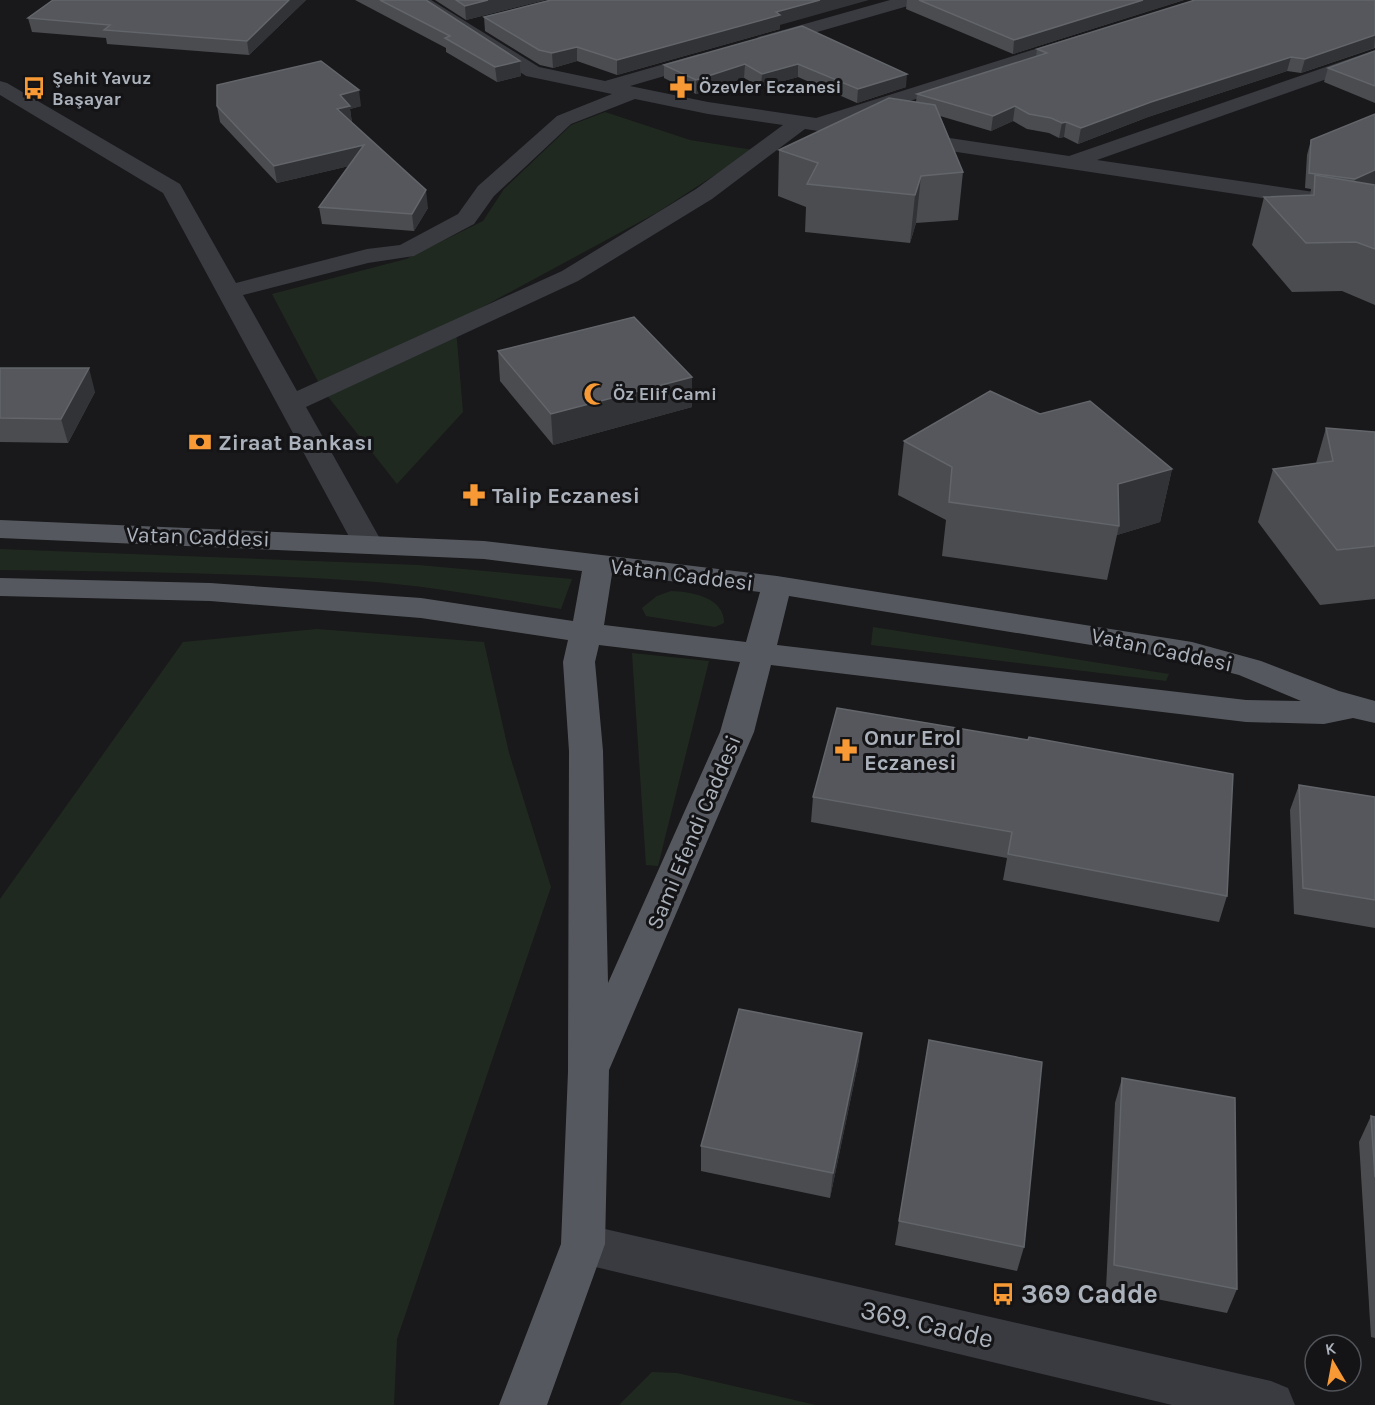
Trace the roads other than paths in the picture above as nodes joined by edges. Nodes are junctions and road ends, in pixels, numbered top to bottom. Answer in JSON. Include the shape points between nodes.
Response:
{"nodes":[{"id":1,"x":419,"y":0,"type":"edge"},
{"id":2,"x":909,"y":0,"type":"edge"},
{"id":3,"x":486,"y":22,"type":"edge"},
{"id":4,"x":464,"y":28,"type":"junction"},
{"id":5,"x":1097,"y":36,"type":"edge"},
{"id":6,"x":751,"y":45,"type":"edge"},
{"id":7,"x":728,"y":52,"type":"edge"},
{"id":8,"x":1375,"y":56,"type":"edge"},
{"id":9,"x":0,"y":87,"type":"edge"},
{"id":10,"x":604,"y":87,"type":"junction"},
{"id":11,"x":633,"y":93,"type":"junction"},
{"id":12,"x":808,"y":124,"type":"junction"},
{"id":13,"x":1070,"y":162,"type":"junction"},
{"id":14,"x":1375,"y":191,"type":"edge"},
{"id":15,"x":1346,"y":204,"type":"junction"},
{"id":16,"x":1375,"y":208,"type":"edge"},
{"id":17,"x":228,"y":292,"type":"junction"},
{"id":18,"x":290,"y":404,"type":"junction"},
{"id":19,"x":0,"y":529,"type":"edge"},
{"id":20,"x":368,"y":544,"type":"junction"},
{"id":21,"x":598,"y":564,"type":"junction"},
{"id":22,"x":777,"y":585,"type":"junction"},
{"id":23,"x":0,"y":588,"type":"edge"},
{"id":24,"x":586,"y":633,"type":"junction"},
{"id":25,"x":759,"y":653,"type":"junction"},
{"id":26,"x":1363,"y":710,"type":"edge"},
{"id":27,"x":589,"y":1072,"type":"junction"},
{"id":28,"x":583,"y":1244,"type":"junction"},
{"id":29,"x":523,"y":1405,"type":"edge"},
{"id":30,"x":1271,"y":1405,"type":"edge"}],
"edges":[{"from":1,"to":4,"type":"street"},
{"from":2,"to":6,"type":"street"},
{"from":3,"to":4,"type":"street"},
{"from":4,"to":10,"type":"street","via":[[533,72]]},
{"from":5,"to":12,"type":"street"},
{"from":7,"to":10,"type":"street"},
{"from":8,"to":13,"type":"street"},
{"from":9,"to":17,"type":"street","via":[[172,189]]},
{"from":10,"to":11,"type":"street"},
{"from":11,"to":12,"type":"street"},
{"from":11,"to":17,"type":"street","via":[[564,120],[486,191],[466,219],[406,251],[367,256]]},
{"from":12,"to":13,"type":"street"},
{"from":12,"to":18,"type":"street","via":[[704,194],[570,276]]},
{"from":13,"to":15,"type":"street"},
{"from":14,"to":15,"type":"street"},
{"from":15,"to":16,"type":"street"},
{"from":17,"to":18,"type":"street"},
{"from":18,"to":20,"type":"street"},
{"from":19,"to":20,"type":"main road","name":"Vatan Caddesi"},
{"from":20,"to":21,"type":"main road","name":"Vatan Caddesi","via":[[484,550]]},
{"from":21,"to":22,"type":"main road","name":"Vatan Caddesi"},
{"from":21,"to":24,"type":"main road","name":"Sami Efendi Caddesi"},
{"from":22,"to":25,"type":"main road","name":"Sami Efendi Caddesi"},
{"from":22,"to":26,"type":"main road","name":"Vatan Caddesi","via":[[1183,650],[1247,668]]},
{"from":23,"to":24,"type":"main road","name":"Vatan Caddesi","via":[[210,592],[421,608]]},
{"from":24,"to":25,"type":"main road","name":"Vatan Caddesi"},
{"from":24,"to":27,"type":"main road","name":"Sami Efendi Caddesi","via":[[579,662],[586,751]]},
{"from":25,"to":26,"type":"main road","name":"Vatan Caddesi","via":[[1246,711]]},
{"from":25,"to":27,"type":"main road","name":"Sami Efendi Caddesi","via":[[737,732]]},
{"from":27,"to":28,"type":"main road","name":"Sami Efendi Caddesi"},
{"from":28,"to":29,"type":"main road","name":"Sami Efendi Caddesi"},
{"from":28,"to":30,"type":"street","name":"369. Cadde"}]}
